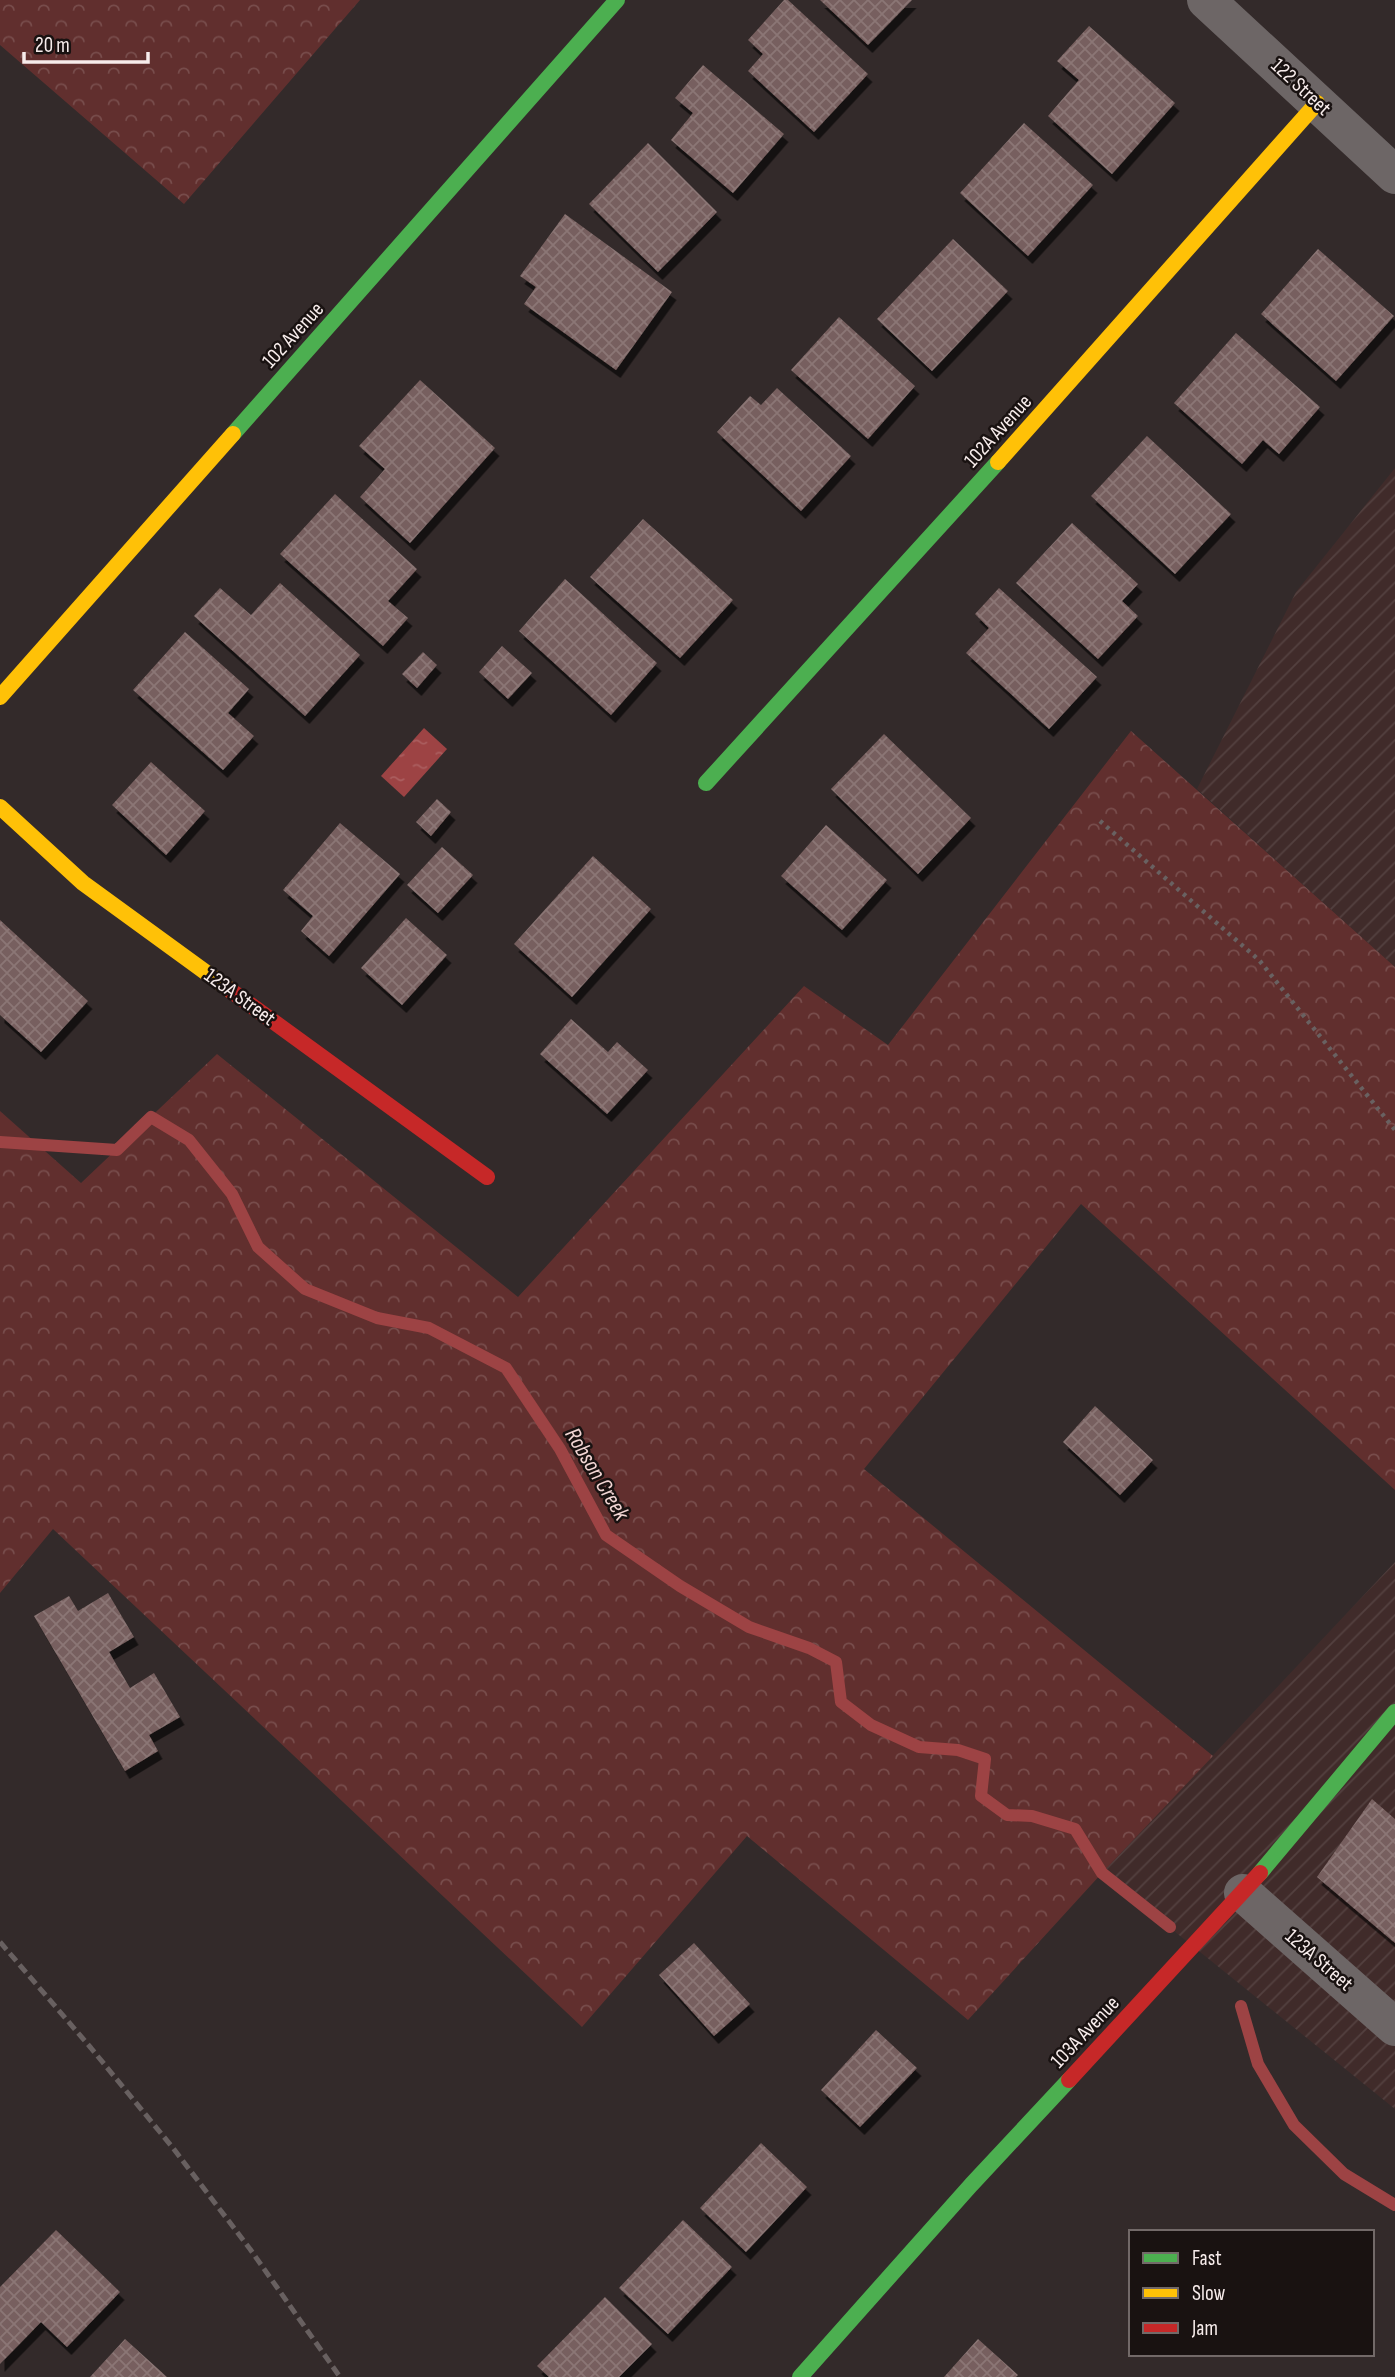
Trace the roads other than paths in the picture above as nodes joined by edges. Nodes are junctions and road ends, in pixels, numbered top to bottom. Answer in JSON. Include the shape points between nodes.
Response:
{"nodes":[{"id":1,"x":617,"y":0,"type":"edge"},
{"id":2,"x":1206,"y":0,"type":"edge"},
{"id":3,"x":1317,"y":103,"type":"junction"},
{"id":4,"x":1395,"y":175,"type":"edge"},
{"id":5,"x":0,"y":698,"type":"edge"},
{"id":6,"x":706,"y":783,"type":"dead end"},
{"id":7,"x":0,"y":807,"type":"edge"},
{"id":8,"x":487,"y":1177,"type":"dead end"},
{"id":9,"x":1395,"y":1712,"type":"edge"},
{"id":10,"x":1243,"y":1893,"type":"junction"},
{"id":11,"x":1395,"y":2027,"type":"edge"},
{"id":12,"x":800,"y":2377,"type":"edge"}],
"edges":[{"from":1,"to":5,"type":"street","name":"102 Avenue"},
{"from":2,"to":3,"type":"street","name":"122 Street"},
{"from":3,"to":4,"type":"street","name":"122 Street"},
{"from":3,"to":6,"type":"street","name":"102A Avenue"},
{"from":7,"to":8,"type":"street","name":"123A Street","via":[[83,883]]},
{"from":9,"to":10,"type":"street","name":"103A Avenue"},
{"from":10,"to":11,"type":"street","name":"123A Street"},
{"from":10,"to":12,"type":"street","name":"103A Avenue"}]}
